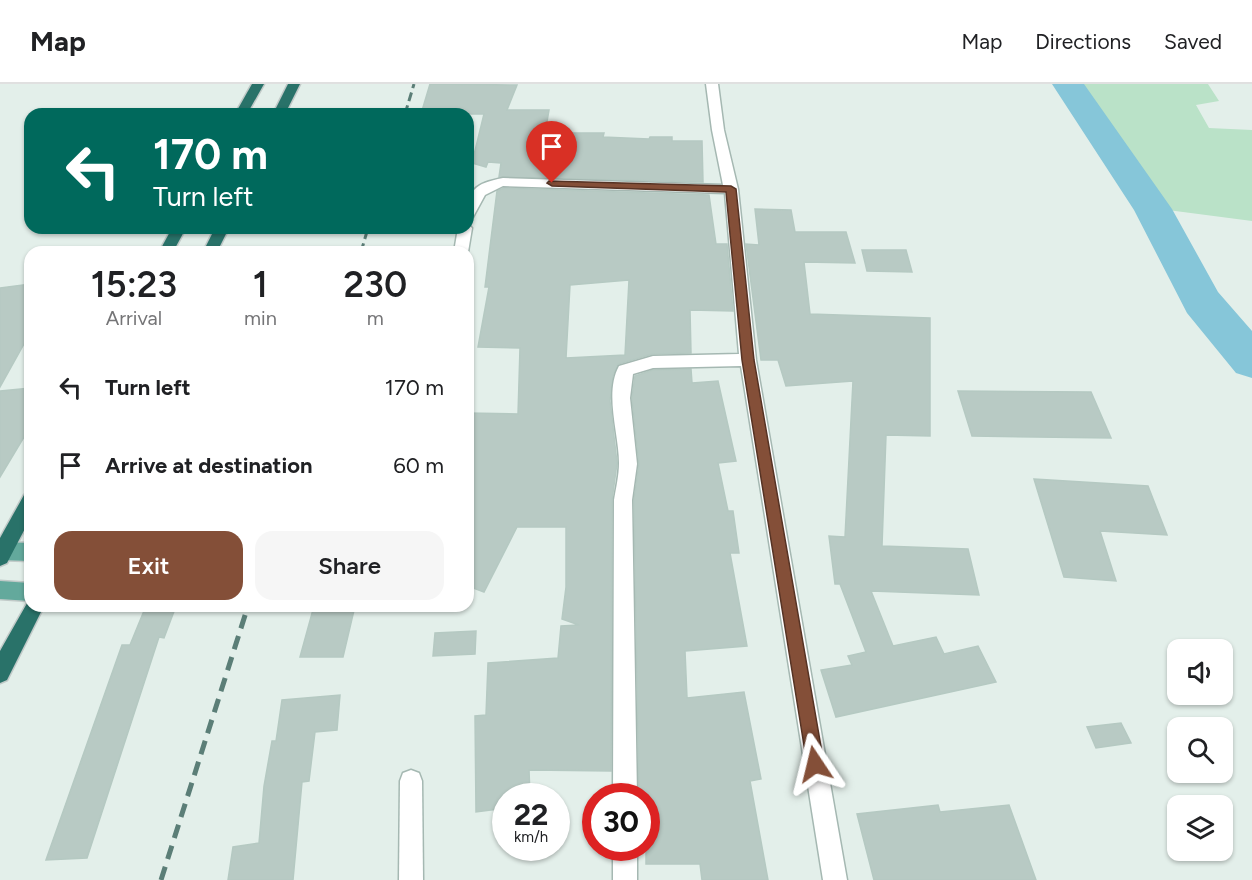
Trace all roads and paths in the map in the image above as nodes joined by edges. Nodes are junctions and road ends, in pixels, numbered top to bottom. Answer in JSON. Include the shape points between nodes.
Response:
{"nodes":[{"id":1,"x":258,"y":84,"type":"edge"},
{"id":2,"x":294,"y":84,"type":"edge"},
{"id":3,"x":712,"y":84,"type":"edge"},
{"id":4,"x":244,"y":108,"type":"edge"},
{"id":5,"x":282,"y":108,"type":"edge"},
{"id":6,"x":731,"y":189,"type":"junction"},
{"id":7,"x":474,"y":201,"type":"edge"},
{"id":8,"x":748,"y":360,"type":"junction"},
{"id":9,"x":24,"y":512,"type":"edge"},
{"id":10,"x":24,"y":552,"type":"edge"},
{"id":11,"x":1,"y":553,"type":"edge"},
{"id":12,"x":0,"y":590,"type":"edge"},
{"id":13,"x":24,"y":592,"type":"edge"},
{"id":14,"x":31,"y":612,"type":"edge"},
{"id":15,"x":0,"y":673,"type":"edge"},
{"id":16,"x":411,"y":781,"type":"dead end"},
{"id":17,"x":625,"y":783,"type":"edge"},
{"id":18,"x":625,"y":861,"type":"edge"},
{"id":19,"x":411,"y":880,"type":"edge"},
{"id":20,"x":625,"y":880,"type":"edge"},
{"id":21,"x":835,"y":880,"type":"edge"}],
"edges":[{"from":1,"to":4,"type":"highway"},
{"from":2,"to":5,"type":"highway"},
{"from":3,"to":6,"type":"street"},
{"from":6,"to":7,"type":"street","via":[[503,182],[489,185]]},
{"from":6,"to":8,"type":"street"},
{"from":8,"to":17,"type":"street","via":[[653,362],[625,370],[622,398],[628,464],[623,500]]},
{"from":8,"to":21,"type":"street"},
{"from":9,"to":11,"type":"highway"},
{"from":10,"to":11,"type":"main road"},
{"from":12,"to":13,"type":"main road"},
{"from":14,"to":15,"type":"highway"},
{"from":16,"to":19,"type":"street"},
{"from":18,"to":20,"type":"street"}]}
